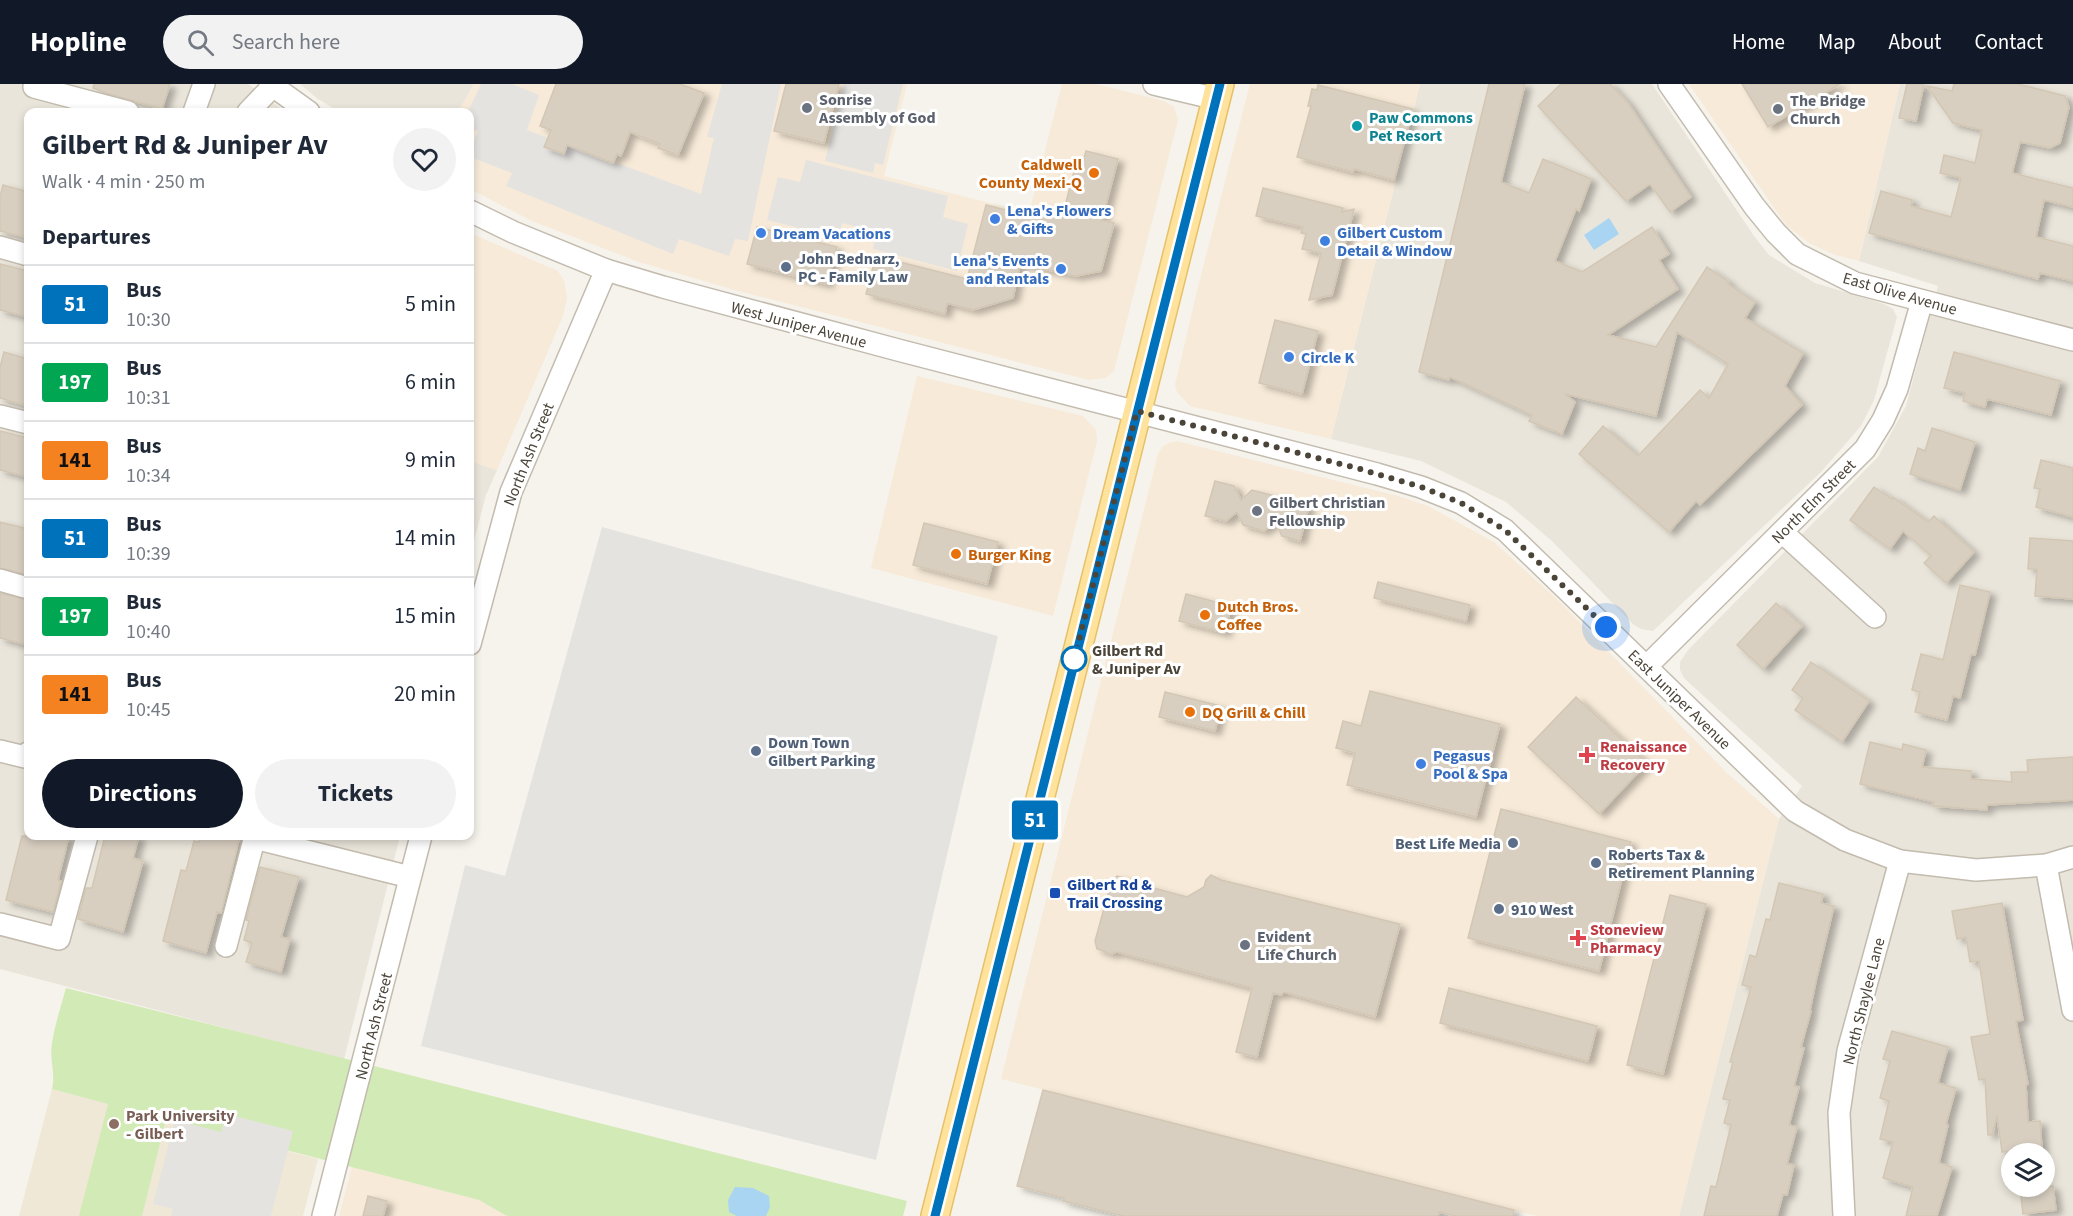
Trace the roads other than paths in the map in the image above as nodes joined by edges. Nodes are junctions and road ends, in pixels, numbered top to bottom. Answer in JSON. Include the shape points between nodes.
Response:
{"nodes":[{"id":1,"x":204,"y":84,"type":"edge"},
{"id":2,"x":1154,"y":84,"type":"edge"},
{"id":3,"x":1669,"y":84,"type":"edge"},
{"id":4,"x":272,"y":85,"type":"edge"},
{"id":5,"x":34,"y":87,"type":"dead end"},
{"id":6,"x":1218,"y":92,"type":"edge"},
{"id":7,"x":113,"y":108,"type":"edge"},
{"id":8,"x":195,"y":108,"type":"edge"},
{"id":9,"x":252,"y":108,"type":"edge"},
{"id":10,"x":304,"y":108,"type":"edge"},
{"id":11,"x":474,"y":213,"type":"edge"},
{"id":12,"x":0,"y":247,"type":"edge"},
{"id":13,"x":24,"y":254,"type":"edge"},
{"id":14,"x":606,"y":270,"type":"junction"},
{"id":15,"x":1922,"y":300,"type":"junction"},
{"id":16,"x":2073,"y":340,"type":"edge"},
{"id":17,"x":1137,"y":411,"type":"junction"},
{"id":18,"x":0,"y":416,"type":"edge"},
{"id":19,"x":24,"y":422,"type":"edge"},
{"id":20,"x":1782,"y":532,"type":"junction"},
{"id":21,"x":0,"y":580,"type":"edge"},
{"id":22,"x":24,"y":587,"type":"edge"},
{"id":23,"x":1875,"y":617,"type":"dead end"},
{"id":24,"x":474,"y":629,"type":"edge"},
{"id":25,"x":1647,"y":666,"type":"junction"},
{"id":26,"x":0,"y":751,"type":"edge"},
{"id":27,"x":24,"y":757,"type":"edge"},
{"id":28,"x":86,"y":840,"type":"edge"},
{"id":29,"x":254,"y":840,"type":"edge"},
{"id":30,"x":267,"y":840,"type":"edge"},
{"id":31,"x":420,"y":840,"type":"edge"},
{"id":32,"x":2073,"y":857,"type":"edge"},
{"id":33,"x":1900,"y":861,"type":"junction"},
{"id":34,"x":2046,"y":865,"type":"junction"},
{"id":35,"x":410,"y":877,"type":"junction"},
{"id":36,"x":0,"y":924,"type":"edge"},
{"id":37,"x":226,"y":946,"type":"dead end"},
{"id":38,"x":2073,"y":1010,"type":"edge"},
{"id":39,"x":323,"y":1216,"type":"edge"},
{"id":40,"x":935,"y":1216,"type":"edge"},
{"id":41,"x":1844,"y":1216,"type":"edge"}],
"edges":[{"from":1,"to":8,"type":"street"},
{"from":2,"to":6,"type":"street"},
{"from":3,"to":15,"type":"street","name":"East Olive Avenue","via":[[1754,206],[1797,254],[1855,283]]},
{"from":4,"to":9,"type":"street"},
{"from":4,"to":10,"type":"street"},
{"from":5,"to":7,"type":"street"},
{"from":6,"to":17,"type":"main road"},
{"from":11,"to":14,"type":"street","name":"West Juniper Avenue"},
{"from":12,"to":13,"type":"street"},
{"from":14,"to":17,"type":"street","name":"West Juniper Avenue","via":[[887,348]]},
{"from":14,"to":24,"type":"street","name":"North Ash Street","via":[[511,492]]},
{"from":15,"to":16,"type":"street","name":"East Olive Avenue"},
{"from":15,"to":20,"type":"street","name":"North Elm Street","via":[[1897,389],[1883,420],[1865,449]]},
{"from":17,"to":25,"type":"street","name":"East Juniper Avenue","via":[[1336,462],[1461,503],[1505,530]]},
{"from":17,"to":40,"type":"main road"},
{"from":18,"to":19,"type":"street"},
{"from":20,"to":23,"type":"street"},
{"from":20,"to":25,"type":"street","name":"North Elm Street"},
{"from":21,"to":22,"type":"street"},
{"from":25,"to":33,"type":"street","name":"East Juniper Avenue","via":[[1796,811],[1845,840]]},
{"from":26,"to":27,"type":"street"},
{"from":28,"to":36,"type":"street","via":[[59,939]]},
{"from":29,"to":37,"type":"street"},
{"from":30,"to":35,"type":"street"},
{"from":31,"to":35,"type":"street","name":"North Ash Street"},
{"from":32,"to":34,"type":"street","name":"East Juniper Avenue"},
{"from":33,"to":34,"type":"street","name":"East Juniper Avenue","via":[[1976,870]]},
{"from":33,"to":41,"type":"street","name":"North Shaylee Lane","via":[[1848,1051],[1839,1113]]},
{"from":34,"to":38,"type":"street"},
{"from":35,"to":39,"type":"street","name":"North Ash Street"}]}
